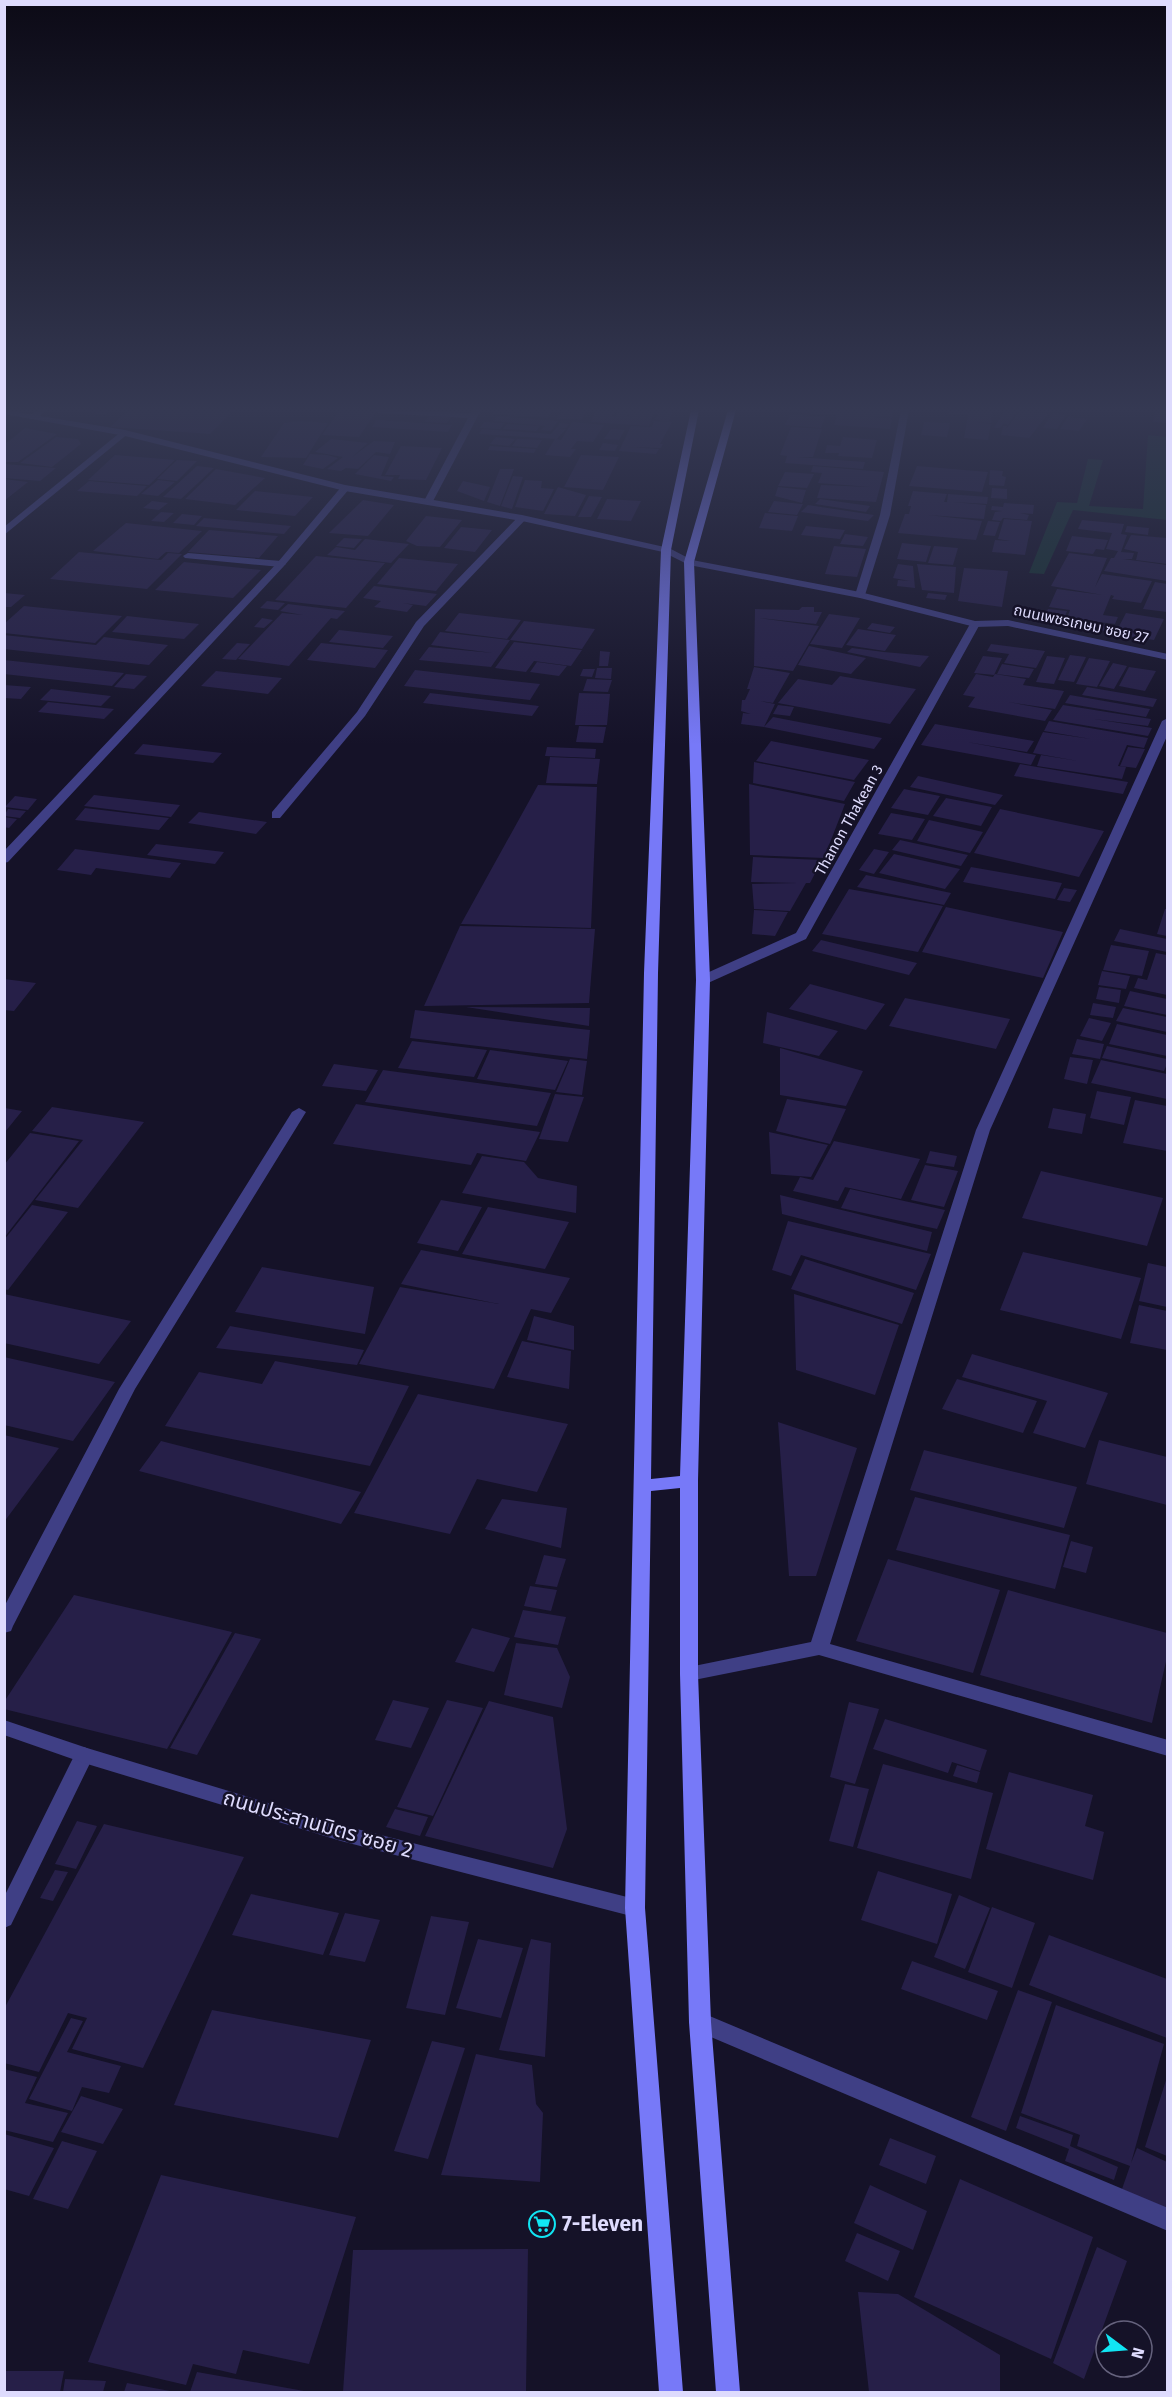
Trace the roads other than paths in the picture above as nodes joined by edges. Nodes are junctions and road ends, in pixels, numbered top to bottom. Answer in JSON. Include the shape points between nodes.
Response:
{"nodes":[{"id":1,"x":16,"y":522,"type":"edge"},
{"id":2,"x":316,"y":522,"type":"edge"},
{"id":3,"x":518,"y":522,"type":"edge"},
{"id":4,"x":539,"y":522,"type":"edge"},
{"id":5,"x":672,"y":522,"type":"edge"},
{"id":6,"x":700,"y":522,"type":"edge"},
{"id":7,"x":883,"y":522,"type":"edge"},
{"id":8,"x":4,"y":532,"type":"edge"},
{"id":9,"x":666,"y":550,"type":"junction"},
{"id":10,"x":188,"y":556,"type":"dead end"},
{"id":11,"x":689,"y":562,"type":"junction"},
{"id":12,"x":281,"y":564,"type":"junction"},
{"id":13,"x":860,"y":595,"type":"junction"},
{"id":14,"x":975,"y":624,"type":"junction"},
{"id":15,"x":1167,"y":657,"type":"edge"},
{"id":16,"x":1167,"y":721,"type":"edge"},
{"id":17,"x":276,"y":815,"type":"dead end"},
{"id":18,"x":4,"y":859,"type":"edge"},
{"id":19,"x":703,"y":980,"type":"junction"},
{"id":20,"x":299,"y":1112,"type":"dead end"},
{"id":21,"x":688,"y":1481,"type":"junction"},
{"id":22,"x":642,"y":1486,"type":"junction"},
{"id":23,"x":4,"y":1626,"type":"edge"},
{"id":24,"x":819,"y":1648,"type":"junction"},
{"id":25,"x":689,"y":1674,"type":"junction"},
{"id":26,"x":4,"y":1727,"type":"edge"},
{"id":27,"x":1167,"y":1748,"type":"edge"},
{"id":28,"x":84,"y":1755,"type":"junction"},
{"id":29,"x":635,"y":1908,"type":"junction"},
{"id":30,"x":4,"y":1919,"type":"edge"},
{"id":31,"x":700,"y":2022,"type":"junction"},
{"id":32,"x":1167,"y":2220,"type":"edge"},
{"id":33,"x":670,"y":2392,"type":"edge"},
{"id":34,"x":728,"y":2392,"type":"edge"}],
"edges":[{"from":1,"to":8,"type":"street"},
{"from":2,"to":12,"type":"street"},
{"from":3,"to":17,"type":"street","via":[[420,624],[362,714]]},
{"from":4,"to":9,"type":"street","name":"ถนนเพชรเกษม ซอย 27"},
{"from":5,"to":9,"type":"main road"},
{"from":6,"to":11,"type":"main road"},
{"from":7,"to":13,"type":"street"},
{"from":9,"to":11,"type":"street","name":"ถนนเพชรเกษม ซอย 27"},
{"from":9,"to":22,"type":"main road","via":[[651,973]]},
{"from":10,"to":12,"type":"street"},
{"from":11,"to":13,"type":"street","name":"ถนนเพชรเกษม ซอย 27"},
{"from":11,"to":19,"type":"main road"},
{"from":12,"to":18,"type":"street"},
{"from":13,"to":14,"type":"street","name":"ถนนเพชรเกษม ซอย 27"},
{"from":14,"to":15,"type":"street","name":"ถนนเพชรเกษม ซอย 27","via":[[1008,623]]},
{"from":14,"to":19,"type":"street","name":"Thanon Thakean 3","via":[[801,936]]},
{"from":16,"to":24,"type":"street","via":[[983,1130]]},
{"from":19,"to":21,"type":"main road"},
{"from":20,"to":23,"type":"street","via":[[127,1389]]},
{"from":21,"to":22,"type":"main road"},
{"from":21,"to":25,"type":"main road"},
{"from":22,"to":29,"type":"main road"},
{"from":24,"to":25,"type":"street"},
{"from":24,"to":27,"type":"street"},
{"from":25,"to":31,"type":"main road"},
{"from":26,"to":28,"type":"street","name":"ถนนประสานมิตร ซอย 2"},
{"from":28,"to":29,"type":"street","name":"ถนนประสานมิตร ซอย 2","via":[[341,1833]]},
{"from":28,"to":30,"type":"street"},
{"from":29,"to":33,"type":"main road"},
{"from":31,"to":32,"type":"street"},
{"from":31,"to":34,"type":"main road"}]}
